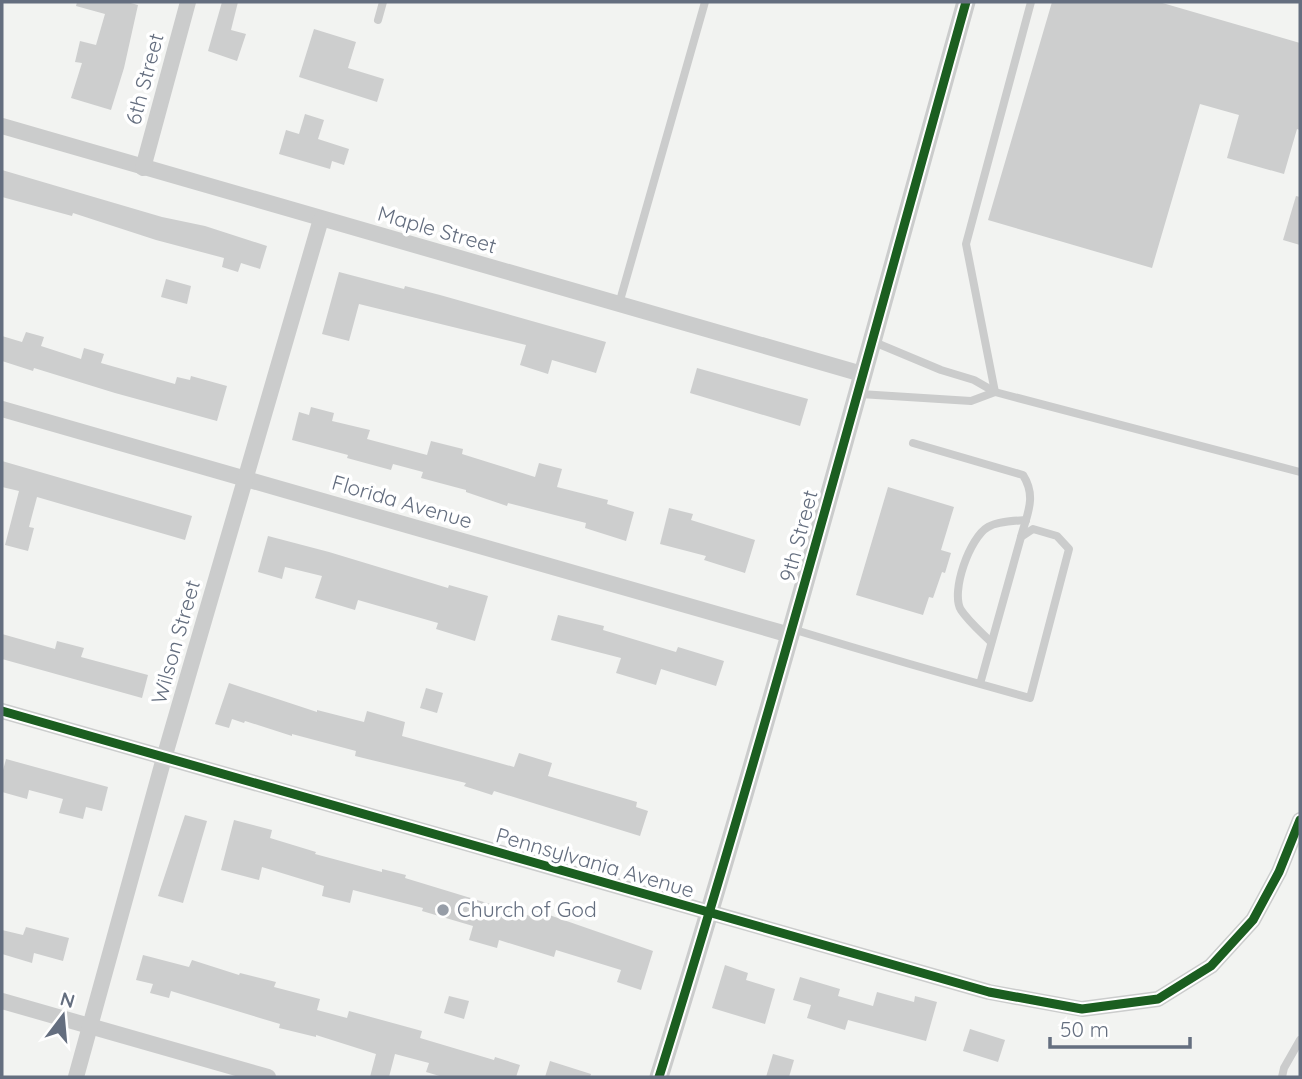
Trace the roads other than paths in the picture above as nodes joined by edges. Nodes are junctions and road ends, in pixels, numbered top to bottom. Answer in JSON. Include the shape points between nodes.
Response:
{"nodes":[{"id":1,"x":188,"y":2,"type":"edge"},
{"id":2,"x":383,"y":2,"type":"edge"},
{"id":3,"x":705,"y":2,"type":"edge"},
{"id":4,"x":966,"y":2,"type":"edge"},
{"id":5,"x":1031,"y":2,"type":"edge"},
{"id":6,"x":378,"y":20,"type":"dead end"},
{"id":7,"x":2,"y":126,"type":"edge"},
{"id":8,"x":143,"y":168,"type":"junction"},
{"id":9,"x":321,"y":219,"type":"junction"},
{"id":10,"x":619,"y":304,"type":"junction"},
{"id":11,"x":871,"y":341,"type":"junction"},
{"id":12,"x":862,"y":373,"type":"junction"},
{"id":13,"x":995,"y":392,"type":"junction"},
{"id":14,"x":857,"y":393,"type":"junction"},
{"id":15,"x":2,"y":409,"type":"edge"},
{"id":16,"x":913,"y":443,"type":"dead end"},
{"id":17,"x":1300,"y":472,"type":"edge"},
{"id":18,"x":246,"y":479,"type":"junction"},
{"id":19,"x":1026,"y":520,"type":"junction"},
{"id":20,"x":1021,"y":537,"type":"junction"},
{"id":21,"x":791,"y":632,"type":"junction"},
{"id":22,"x":991,"y":642,"type":"junction"},
{"id":23,"x":980,"y":684,"type":"junction"},
{"id":24,"x":2,"y":711,"type":"edge"},
{"id":25,"x":164,"y":758,"type":"junction"},
{"id":26,"x":1300,"y":820,"type":"edge"},
{"id":27,"x":710,"y":914,"type":"junction"},
{"id":28,"x":2,"y":1001,"type":"edge"},
{"id":29,"x":91,"y":1025,"type":"junction"},
{"id":30,"x":1300,"y":1040,"type":"edge"},
{"id":31,"x":76,"y":1077,"type":"edge"},
{"id":32,"x":268,"y":1077,"type":"edge"},
{"id":33,"x":659,"y":1077,"type":"edge"},
{"id":34,"x":1282,"y":1077,"type":"edge"}],
"edges":[{"from":1,"to":8,"type":"street","name":"6th Street"},
{"from":2,"to":6,"type":"lane"},
{"from":3,"to":10,"type":"lane"},
{"from":4,"to":11,"type":"street","name":"9th Street"},
{"from":5,"to":13,"type":"lane","via":[[966,244]]},
{"from":7,"to":8,"type":"street","name":"Maple Street"},
{"from":8,"to":9,"type":"street","name":"Maple Street"},
{"from":9,"to":10,"type":"street","name":"Maple Street"},
{"from":9,"to":18,"type":"street","name":"Wilson Street"},
{"from":10,"to":12,"type":"street","name":"Maple Street"},
{"from":11,"to":12,"type":"street","name":"9th Street"},
{"from":11,"to":13,"type":"lane"},
{"from":12,"to":14,"type":"street","name":"9th Street"},
{"from":13,"to":14,"type":"lane","via":[[971,401]]},
{"from":13,"to":17,"type":"lane"},
{"from":14,"to":21,"type":"street","name":"9th Street"},
{"from":15,"to":18,"type":"street","name":"Florida Avenue"},
{"from":16,"to":19,"type":"lane","via":[[1023,475],[1032,497]]},
{"from":18,"to":21,"type":"street","name":"Florida Avenue"},
{"from":18,"to":25,"type":"street","name":"Wilson Street"},
{"from":19,"to":20,"type":"lane"},
{"from":19,"to":22,"type":"lane","via":[[990,525],[976,536],[967,555],[957,598],[961,609]]},
{"from":20,"to":22,"type":"lane"},
{"from":20,"to":23,"type":"lane","via":[[1033,529],[1057,536],[1069,549],[1030,698]]},
{"from":21,"to":23,"type":"lane"},
{"from":21,"to":27,"type":"street","name":"9th Street"},
{"from":22,"to":23,"type":"lane"},
{"from":24,"to":25,"type":"street","name":"Pennsylvania Avenue"},
{"from":25,"to":27,"type":"street","name":"Pennsylvania Avenue"},
{"from":25,"to":29,"type":"street","name":"Wilson Street"},
{"from":26,"to":27,"type":"street","name":"Pennsylvania Avenue","via":[[1253,920],[1211,966],[1158,999],[1082,1009],[989,992]]},
{"from":27,"to":33,"type":"street","name":"9th Street"},
{"from":28,"to":29,"type":"street"},
{"from":29,"to":31,"type":"street","name":"Wilson Street"},
{"from":29,"to":32,"type":"street"},
{"from":30,"to":34,"type":"lane"}]}
